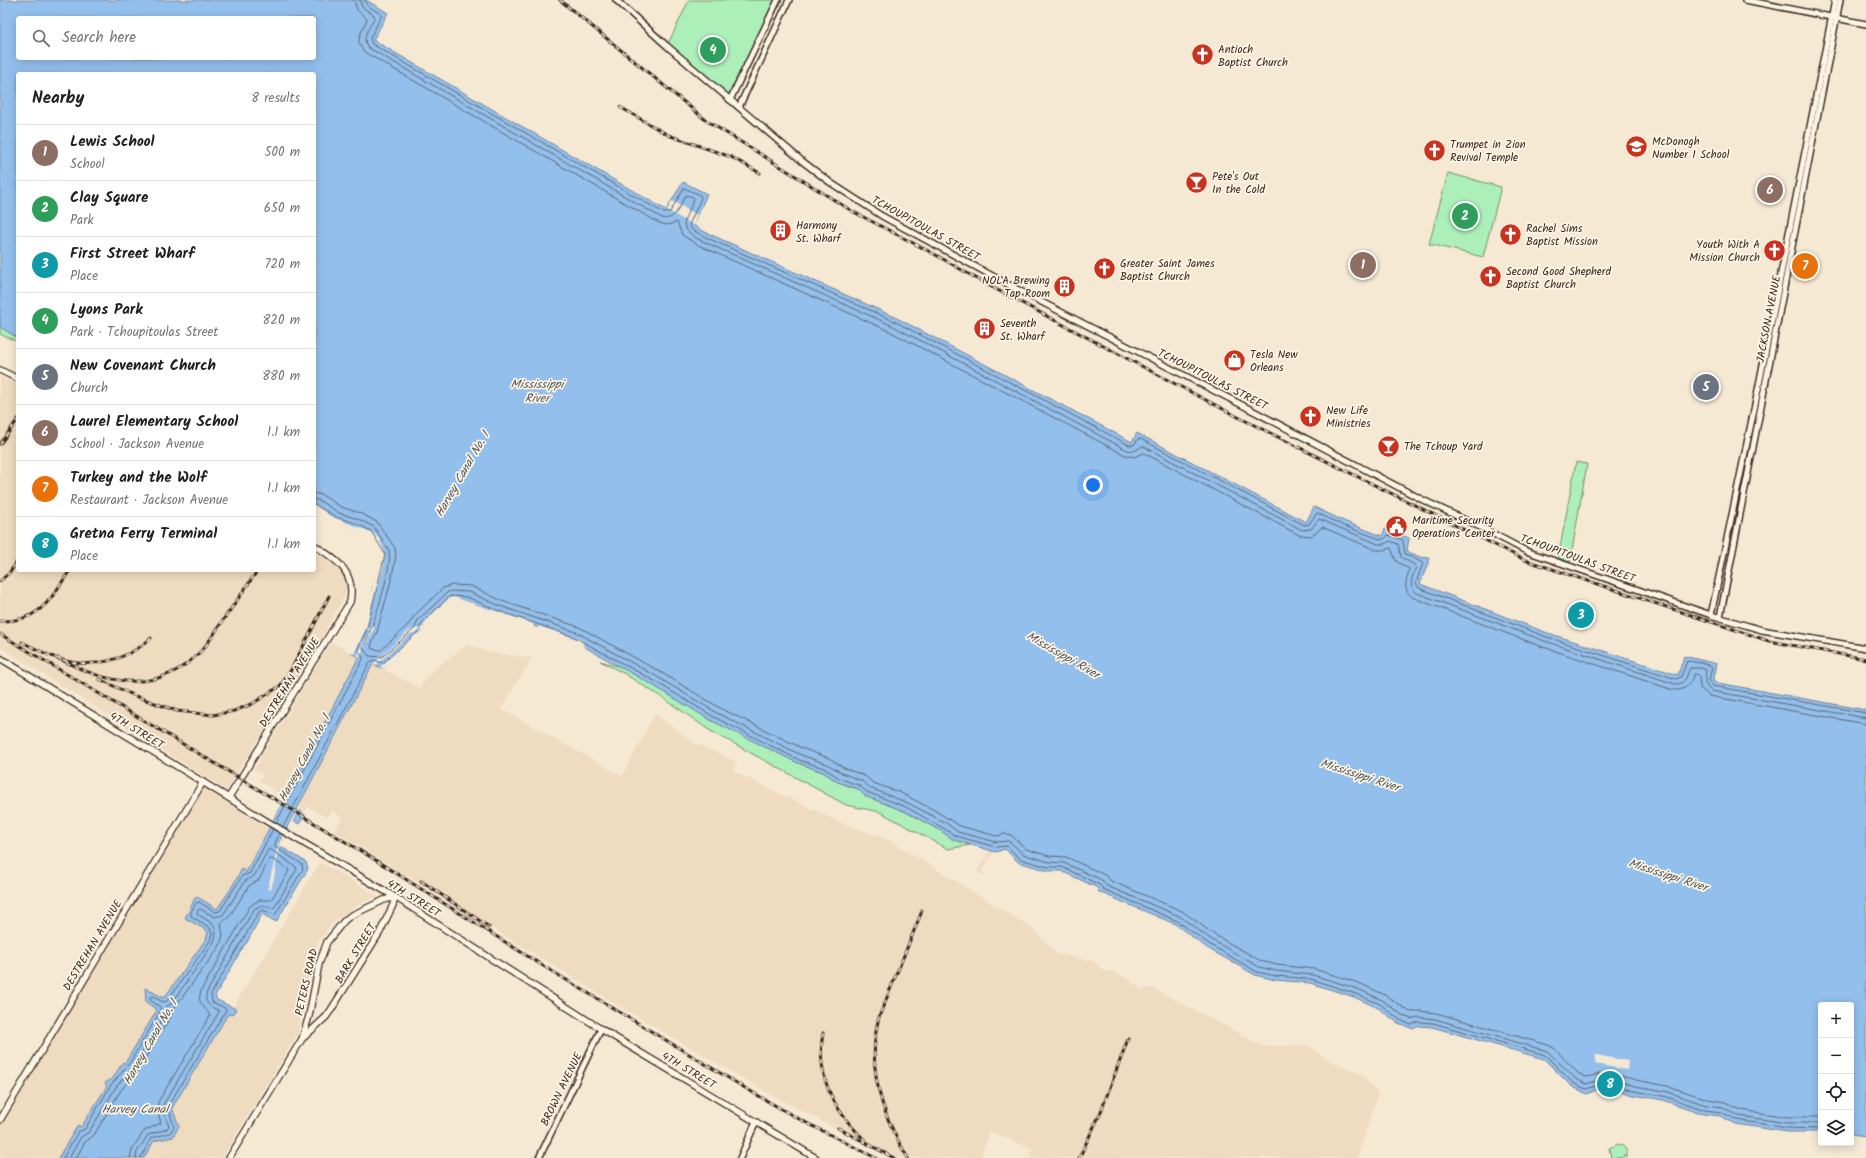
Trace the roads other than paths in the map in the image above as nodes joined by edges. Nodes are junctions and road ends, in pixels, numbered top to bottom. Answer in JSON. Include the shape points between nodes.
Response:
{"nodes":[{"id":1,"x":616,"y":0,"type":"edge"},
{"id":2,"x":778,"y":0,"type":"edge"},
{"id":3,"x":789,"y":0,"type":"edge"},
{"id":4,"x":1745,"y":0,"type":"edge"},
{"id":5,"x":1835,"y":0,"type":"edge"},
{"id":6,"x":1840,"y":0,"type":"edge"},
{"id":7,"x":1834,"y":18,"type":"junction"},
{"id":8,"x":1866,"y":24,"type":"edge"},
{"id":9,"x":730,"y":100,"type":"junction"},
{"id":10,"x":738,"y":107,"type":"junction"},
{"id":11,"x":0,"y":370,"type":"edge"},
{"id":12,"x":16,"y":379,"type":"edge"},
{"id":13,"x":316,"y":546,"type":"edge"},
{"id":14,"x":1711,"y":615,"type":"junction"},
{"id":15,"x":1720,"y":617,"type":"junction"},
{"id":16,"x":1866,"y":648,"type":"edge"},
{"id":17,"x":0,"y":658,"type":"edge"},
{"id":18,"x":204,"y":782,"type":"junction"},
{"id":19,"x":229,"y":797,"type":"junction"},
{"id":20,"x":395,"y":897,"type":"junction"},
{"id":21,"x":326,"y":1017,"type":"joint"},
{"id":22,"x":601,"y":1029,"type":"junction"},
{"id":23,"x":302,"y":1039,"type":"junction"},
{"id":24,"x":0,"y":1120,"type":"edge"},
{"id":25,"x":756,"y":1122,"type":"junction"},
{"id":26,"x":229,"y":1158,"type":"edge"},
{"id":27,"x":539,"y":1158,"type":"edge"},
{"id":28,"x":740,"y":1158,"type":"edge"},
{"id":29,"x":816,"y":1158,"type":"edge"}],
"edges":[{"from":1,"to":9,"type":"street","name":"TCHOUPITOULAS STREET"},
{"from":2,"to":9,"type":"street"},
{"from":3,"to":10,"type":"street"},
{"from":4,"to":7,"type":"street"},
{"from":5,"to":7,"type":"street","name":"JACKSON AVENUE"},
{"from":6,"to":7,"type":"street","name":"JACKSON AVENUE"},
{"from":7,"to":8,"type":"street"},
{"from":7,"to":14,"type":"street","name":"JACKSON AVENUE"},
{"from":7,"to":15,"type":"street","name":"JACKSON AVENUE"},
{"from":9,"to":10,"type":"street","name":"TCHOUPITOULAS STREET"},
{"from":10,"to":14,"type":"street","name":"TCHOUPITOULAS STREET","via":[[802,161],[854,199],[1024,293],[1526,551]]},
{"from":11,"to":12,"type":"main road"},
{"from":13,"to":19,"type":"main road","name":"DESTREHAN AVENUE","via":[[346,571],[351,581],[350,602]]},
{"from":14,"to":15,"type":"street","name":"TCHOUPITOULAS STREET"},
{"from":15,"to":16,"type":"street","name":"TCHOUPITOULAS STREET","via":[[1762,630]]},
{"from":17,"to":18,"type":"main road","name":"4TH STREET"},
{"from":18,"to":19,"type":"main road","name":"4TH STREET"},
{"from":18,"to":24,"type":"main road","name":"DESTREHAN AVENUE"},
{"from":19,"to":20,"type":"main road","name":"4TH STREET"},
{"from":20,"to":21,"type":"main road","name":"BARK STREET","via":[[380,932]]},
{"from":20,"to":22,"type":"main road","name":"4TH STREET"},
{"from":20,"to":23,"type":"main road","name":"PETERS ROAD","via":[[350,916],[327,942],[319,964]]},
{"from":21,"to":23,"type":"main road","name":"PETERS ROAD"},
{"from":22,"to":25,"type":"main road","name":"4TH STREET"},
{"from":22,"to":27,"type":"street","name":"BROWN AVENUE"},
{"from":23,"to":26,"type":"main road","name":"PETERS ROAD"},
{"from":25,"to":28,"type":"street"},
{"from":25,"to":29,"type":"main road","name":"4TH STREET"}]}
